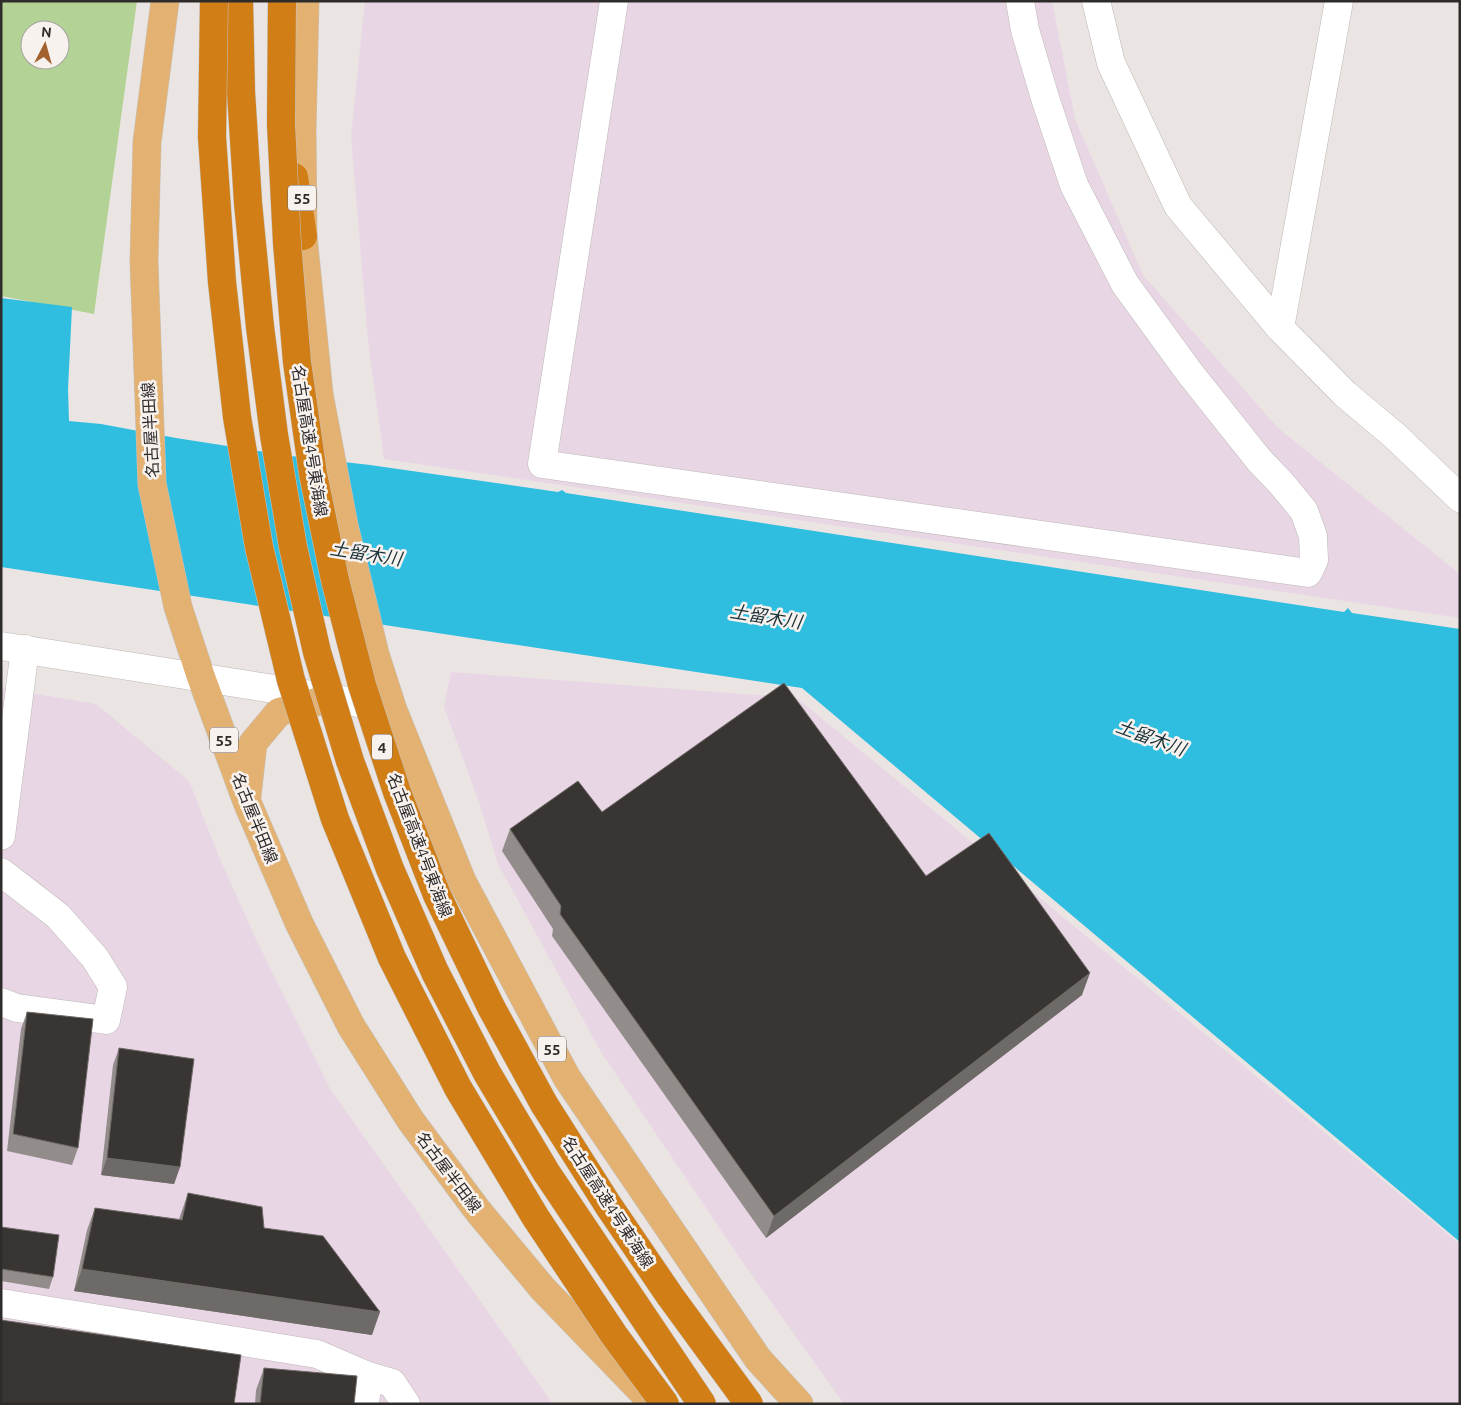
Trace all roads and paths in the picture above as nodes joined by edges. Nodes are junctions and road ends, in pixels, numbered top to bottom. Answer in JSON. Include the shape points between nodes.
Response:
{"nodes":[{"id":1,"x":165,"y":1,"type":"edge"},
{"id":2,"x":214,"y":1,"type":"edge"},
{"id":3,"x":239,"y":1,"type":"edge"},
{"id":4,"x":274,"y":1,"type":"edge"},
{"id":5,"x":282,"y":1,"type":"edge"},
{"id":6,"x":305,"y":1,"type":"edge"},
{"id":7,"x":614,"y":1,"type":"edge"},
{"id":8,"x":1020,"y":1,"type":"edge"},
{"id":9,"x":1096,"y":1,"type":"edge"},
{"id":10,"x":1338,"y":1,"type":"edge"},
{"id":11,"x":303,"y":236,"type":"junction"},
{"id":12,"x":1280,"y":328,"type":"junction"},
{"id":13,"x":1460,"y":498,"type":"edge"},
{"id":14,"x":13,"y":647,"type":"edge"},
{"id":15,"x":201,"y":678,"type":"junction"},
{"id":16,"x":331,"y":698,"type":"junction"},
{"id":17,"x":393,"y":710,"type":"junction"},
{"id":18,"x":246,"y":802,"type":"junction"},
{"id":19,"x":1,"y":836,"type":"edge"},
{"id":20,"x":1,"y":872,"type":"edge"},
{"id":21,"x":1,"y":1002,"type":"edge"},
{"id":22,"x":1,"y":1303,"type":"edge"},
{"id":23,"x":368,"y":1376,"type":"junction"},
{"id":24,"x":365,"y":1404,"type":"edge"},
{"id":25,"x":406,"y":1404,"type":"edge"},
{"id":26,"x":654,"y":1404,"type":"edge"},
{"id":27,"x":665,"y":1404,"type":"edge"},
{"id":28,"x":702,"y":1404,"type":"edge"},
{"id":29,"x":749,"y":1404,"type":"edge"},
{"id":30,"x":798,"y":1404,"type":"edge"}],
"edges":[{"from":1,"to":15,"type":"main road","name":"名古屋半田線","number":"55","via":[[148,142],[144,261],[152,484],[178,607]]},
{"from":2,"to":27,"type":"highway","bridge":true,"via":[[212,137],[222,282],[237,417],[259,546],[290,680],[335,819],[392,958],[458,1088],[536,1218],[614,1335]]},
{"from":3,"to":28,"type":"highway","bridge":true,"via":[[248,203],[274,436],[293,547],[315,642],[350,761],[390,869],[435,972],[488,1073],[546,1172]]},
{"from":4,"to":11,"type":"highway","via":[[290,152]]},
{"from":5,"to":29,"type":"highway","name":"名古屋高速4号東海線","number":"4","bridge":true,"via":[[281,124],[297,362],[313,474],[335,580],[376,730],[437,895],[490,1007],[544,1104],[608,1205]]},
{"from":6,"to":11,"type":"main road","number":"55"},
{"from":7,"to":8,"type":"street","via":[[542,464],[1308,573],[1314,560],[1313,536],[1304,511],[1189,372],[1125,284],[1074,185],[1045,98]]},
{"from":9,"to":12,"type":"street","via":[[1111,63],[1178,206]]},
{"from":10,"to":12,"type":"street"},
{"from":11,"to":17,"type":"main road","number":"55","via":[[319,394],[344,526],[375,654]]},
{"from":12,"to":13,"type":"street","via":[[1345,394]]},
{"from":14,"to":15,"type":"street"},
{"from":14,"to":19,"type":"street"},
{"from":15,"to":16,"type":"street"},
{"from":15,"to":18,"type":"main road","name":"名古屋半田線","number":"55"},
{"from":16,"to":17,"type":"street"},
{"from":16,"to":18,"type":"main road","via":[[279,712],[253,743]]},
{"from":17,"to":30,"type":"main road","number":"55","via":[[462,881],[567,1078],[758,1358]]},
{"from":18,"to":26,"type":"main road","name":"名古屋半田線","number":"55","via":[[299,923],[347,1018],[411,1121],[478,1212],[543,1289]]},
{"from":20,"to":21,"type":"street","via":[[58,916],[95,958],[113,987],[106,1020],[17,1008]]},
{"from":22,"to":23,"type":"street","via":[[318,1354]]},
{"from":23,"to":24,"type":"street"},
{"from":23,"to":25,"type":"street","via":[[392,1383]]}]}
